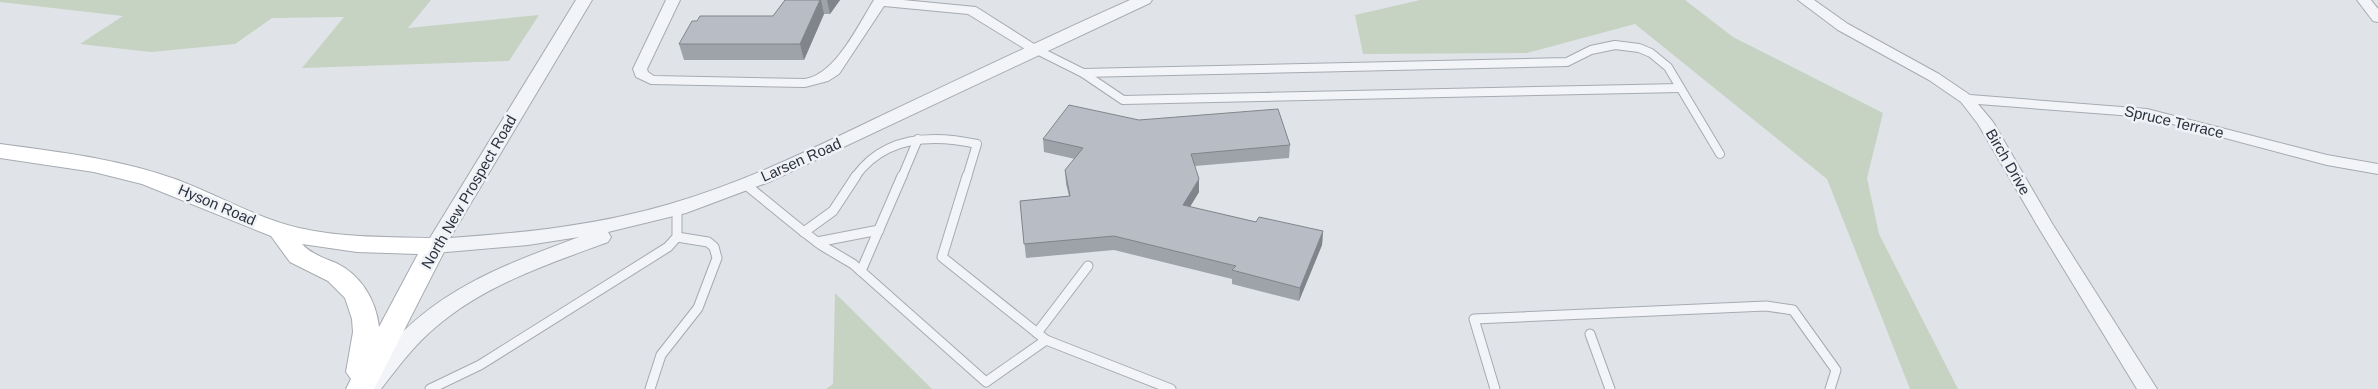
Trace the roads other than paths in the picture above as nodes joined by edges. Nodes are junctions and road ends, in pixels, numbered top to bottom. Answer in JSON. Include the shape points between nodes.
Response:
{"nodes":[{"id":1,"x":584,"y":0,"type":"edge"},
{"id":2,"x":673,"y":0,"type":"edge"},
{"id":3,"x":1144,"y":0,"type":"edge"},
{"id":4,"x":1804,"y":0,"type":"edge"},
{"id":5,"x":2364,"y":0,"type":"edge"},
{"id":6,"x":881,"y":1,"type":"edge"},
{"id":7,"x":2378,"y":18,"type":"edge"},
{"id":8,"x":1035,"y":49,"type":"junction"},
{"id":9,"x":1083,"y":73,"type":"junction"},
{"id":10,"x":1680,"y":88,"type":"junction"},
{"id":11,"x":1966,"y":99,"type":"junction"},
{"id":12,"x":918,"y":139,"type":"junction"},
{"id":13,"x":0,"y":151,"type":"edge"},
{"id":14,"x":1720,"y":154,"type":"dead end"},
{"id":15,"x":2378,"y":169,"type":"edge"},
{"id":16,"x":745,"y":184,"type":"junction"},
{"id":17,"x":677,"y":208,"type":"junction"},
{"id":18,"x":879,"y":230,"type":"junction"},
{"id":19,"x":280,"y":231,"type":"junction"},
{"id":20,"x":804,"y":232,"type":"junction"},
{"id":21,"x":676,"y":237,"type":"junction"},
{"id":22,"x":817,"y":242,"type":"junction"},
{"id":23,"x":435,"y":246,"type":"junction"},
{"id":24,"x":1088,"y":266,"type":"dead end"},
{"id":25,"x":861,"y":271,"type":"junction"},
{"id":26,"x":1038,"y":333,"type":"junction"},
{"id":27,"x":1590,"y":334,"type":"dead end"},
{"id":28,"x":1046,"y":340,"type":"junction"},
{"id":29,"x":355,"y":389,"type":"edge"},
{"id":30,"x":360,"y":389,"type":"edge"},
{"id":31,"x":368,"y":389,"type":"edge"},
{"id":32,"x":430,"y":389,"type":"edge"},
{"id":33,"x":650,"y":389,"type":"edge"},
{"id":34,"x":1171,"y":389,"type":"edge"},
{"id":35,"x":1495,"y":389,"type":"edge"},
{"id":36,"x":1610,"y":389,"type":"edge"},
{"id":37,"x":1830,"y":389,"type":"edge"},
{"id":38,"x":2147,"y":389,"type":"edge"}],
"edges":[{"from":1,"to":23,"type":"street","name":"North New Prospect Road"},
{"from":2,"to":6,"type":"street","via":[[640,69],[641,74],[651,80],[805,83],[820,80],[837,67]]},
{"from":3,"to":8,"type":"street","name":"Larsen Road"},
{"from":4,"to":11,"type":"street","name":"Birch Drive","via":[[1843,27],[1934,77]]},
{"from":5,"to":7,"type":"street"},
{"from":6,"to":8,"type":"street","via":[[971,10]]},
{"from":8,"to":9,"type":"lane"},
{"from":8,"to":16,"type":"street","name":"Larsen Road","via":[[840,143]]},
{"from":9,"to":10,"type":"lane","via":[[1123,100]]},
{"from":9,"to":10,"type":"lane","via":[[1567,62],[1585,51],[1613,44],[1641,50],[1659,59]]},
{"from":10,"to":14,"type":"lane"},
{"from":11,"to":15,"type":"street","name":"Spruce Terrace","via":[[2147,113],[2326,160]]},
{"from":11,"to":38,"type":"street","name":"Birch Drive","via":[[1985,122]]},
{"from":12,"to":18,"type":"lane"},
{"from":12,"to":20,"type":"lane","via":[[903,140],[863,166],[836,210]]},
{"from":12,"to":26,"type":"lane","via":[[952,138],[978,144],[942,256]]},
{"from":13,"to":19,"type":"main road","name":"Hyson Road","via":[[81,163],[150,179]]},
{"from":16,"to":17,"type":"street","name":"Larsen Road"},
{"from":16,"to":20,"type":"lane"},
{"from":17,"to":21,"type":"lane"},
{"from":17,"to":23,"type":"street","name":"Larsen Road","via":[[613,226],[558,235]]},
{"from":17,"to":31,"type":"street","via":[[512,270],[474,289],[447,305],[416,331]]},
{"from":18,"to":22,"type":"lane"},
{"from":18,"to":25,"type":"lane"},
{"from":19,"to":23,"type":"main road","name":"Hyson Road","via":[[358,245]]},
{"from":19,"to":29,"type":"main road","via":[[298,255],[335,273],[362,301],[367,349]]},
{"from":20,"to":22,"type":"lane"},
{"from":21,"to":32,"type":"lane","via":[[649,260],[480,365]]},
{"from":21,"to":33,"type":"lane","via":[[708,242],[714,247],[717,258],[698,308],[661,355]]},
{"from":22,"to":25,"type":"lane"},
{"from":23,"to":30,"type":"main road","name":"North New Prospect Road"},
{"from":24,"to":26,"type":"lane"},
{"from":25,"to":28,"type":"lane","via":[[986,382]]},
{"from":26,"to":28,"type":"lane"},
{"from":27,"to":36,"type":"lane"},
{"from":28,"to":34,"type":"lane"},
{"from":35,"to":37,"type":"lane","via":[[1474,319],[1766,306],[1793,310],[1836,370]]}]}
